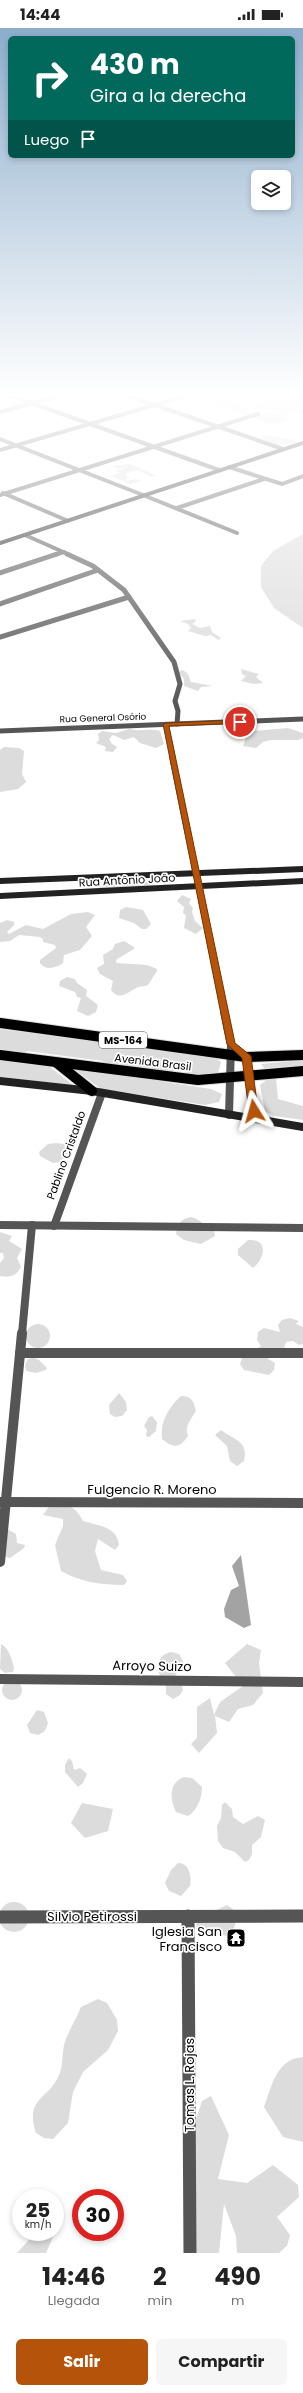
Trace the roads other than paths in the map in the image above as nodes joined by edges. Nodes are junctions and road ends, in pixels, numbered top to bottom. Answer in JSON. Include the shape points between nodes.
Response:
{"nodes":[{"id":1,"x":14,"y":499,"type":"edge"},
{"id":2,"x":131,"y":499,"type":"edge"},
{"id":3,"x":153,"y":499,"type":"edge"},
{"id":4,"x":205,"y":499,"type":"edge"},
{"id":5,"x":177,"y":508,"type":"junction"},
{"id":6,"x":66,"y":520,"type":"junction"},
{"id":7,"x":237,"y":533,"type":"dead end"},
{"id":8,"x":25,"y":535,"type":"junction"},
{"id":9,"x":0,"y":543,"type":"edge"},
{"id":10,"x":64,"y":552,"type":"junction"},
{"id":11,"x":98,"y":570,"type":"junction"},
{"id":12,"x":0,"y":573,"type":"edge"},
{"id":13,"x":129,"y":597,"type":"junction"},
{"id":14,"x":0,"y":604,"type":"edge"},
{"id":15,"x":0,"y":637,"type":"edge"},
{"id":16,"x":303,"y":719,"type":"edge"},
{"id":17,"x":166,"y":724,"type":"junction"},
{"id":18,"x":177,"y":724,"type":"junction"},
{"id":19,"x":0,"y":731,"type":"edge"},
{"id":20,"x":303,"y":869,"type":"edge"},
{"id":21,"x":197,"y":874,"type":"junction"},
{"id":22,"x":97,"y":877,"type":"junction"},
{"id":23,"x":0,"y":881,"type":"edge"},
{"id":24,"x":303,"y":881,"type":"edge"},
{"id":25,"x":199,"y":887,"type":"junction"},
{"id":26,"x":98,"y":892,"type":"junction"},
{"id":27,"x":0,"y":896,"type":"edge"},
{"id":28,"x":0,"y":1024,"type":"edge"},
{"id":29,"x":231,"y":1044,"type":"junction"},
{"id":30,"x":230,"y":1054,"type":"junction"},
{"id":31,"x":0,"y":1055,"type":"edge"},
{"id":32,"x":303,"y":1055,"type":"edge"},
{"id":33,"x":246,"y":1056,"type":"junction"},
{"id":34,"x":57,"y":1062,"type":"junction"},
{"id":35,"x":303,"y":1071,"type":"edge"},
{"id":36,"x":249,"y":1074,"type":"junction"},
{"id":37,"x":229,"y":1078,"type":"junction"},
{"id":38,"x":0,"y":1081,"type":"edge"},
{"id":39,"x":92,"y":1091,"type":"junction"},
{"id":40,"x":102,"y":1093,"type":"junction"},
{"id":41,"x":229,"y":1115,"type":"junction"},
{"id":42,"x":255,"y":1119,"type":"junction"},
{"id":43,"x":303,"y":1127,"type":"edge"},
{"id":44,"x":0,"y":1225,"type":"edge"},
{"id":45,"x":32,"y":1225,"type":"junction"},
{"id":46,"x":54,"y":1226,"type":"junction"},
{"id":47,"x":303,"y":1228,"type":"edge"},
{"id":48,"x":20,"y":1353,"type":"junction"},
{"id":49,"x":303,"y":1353,"type":"edge"},
{"id":50,"x":3,"y":1502,"type":"edge"},
{"id":51,"x":303,"y":1503,"type":"edge"},
{"id":52,"x":0,"y":1562,"type":"edge"},
{"id":53,"x":0,"y":1679,"type":"edge"},
{"id":54,"x":303,"y":1682,"type":"edge"},
{"id":55,"x":188,"y":1916,"type":"junction"},
{"id":56,"x":303,"y":1916,"type":"edge"},
{"id":57,"x":0,"y":1917,"type":"edge"},
{"id":58,"x":190,"y":2253,"type":"edge"}],
"edges":[{"from":1,"to":6,"type":"street"},
{"from":2,"to":6,"type":"main road"},
{"from":3,"to":5,"type":"street"},
{"from":4,"to":5,"type":"street"},
{"from":5,"to":7,"type":"street"},
{"from":6,"to":8,"type":"main road"},
{"from":8,"to":9,"type":"main road"},
{"from":8,"to":10,"type":"street"},
{"from":10,"to":11,"type":"street"},
{"from":10,"to":12,"type":"street"},
{"from":11,"to":13,"type":"street","via":[[116,582]]},
{"from":11,"to":14,"type":"street"},
{"from":13,"to":15,"type":"street"},
{"from":13,"to":18,"type":"street","via":[[174,662],[180,684],[175,701],[178,711]]},
{"from":16,"to":18,"type":"street","name":"Rua General Osório"},
{"from":17,"to":18,"type":"street","name":"Rua General Osório"},
{"from":17,"to":19,"type":"street","name":"Rua General Osório"},
{"from":17,"to":21,"type":"street"},
{"from":20,"to":21,"type":"main road","name":"Rua Antônio João"},
{"from":21,"to":22,"type":"main road","name":"Rua Antônio João"},
{"from":21,"to":25,"type":"street"},
{"from":22,"to":23,"type":"main road","name":"Rua Antônio João"},
{"from":22,"to":26,"type":"main road"},
{"from":24,"to":25,"type":"main road","name":"Rua Antônio João"},
{"from":25,"to":26,"type":"main road","name":"Rua Antônio João"},
{"from":25,"to":29,"type":"street"},
{"from":26,"to":27,"type":"main road","name":"Rua Antônio João"},
{"from":28,"to":30,"type":"main road","name":"Avenida Brasil","number":"MS-164"},
{"from":29,"to":30,"type":"street"},
{"from":29,"to":33,"type":"street"},
{"from":30,"to":33,"type":"main road","name":"Avenida Brasil","number":"MS-164"},
{"from":30,"to":37,"type":"street"},
{"from":31,"to":34,"type":"main road","name":"Avenida Brasil"},
{"from":32,"to":33,"type":"main road","name":"Avenida Brasil","number":"MS-164"},
{"from":33,"to":36,"type":"street"},
{"from":34,"to":37,"type":"main road","name":"Avenida Brasil","via":[[198,1080]]},
{"from":34,"to":39,"type":"main road"},
{"from":35,"to":36,"type":"main road","name":"Avenida Brasil"},
{"from":36,"to":37,"type":"main road","name":"Avenida Brasil"},
{"from":36,"to":42,"type":"street"},
{"from":37,"to":41,"type":"street"},
{"from":38,"to":39,"type":"main road"},
{"from":39,"to":40,"type":"main road"},
{"from":40,"to":41,"type":"main road"},
{"from":40,"to":46,"type":"street","name":"Pablino Cristaldo"},
{"from":41,"to":42,"type":"main road"},
{"from":42,"to":43,"type":"main road"},
{"from":44,"to":45,"type":"street"},
{"from":45,"to":46,"type":"street"},
{"from":45,"to":48,"type":"street"},
{"from":46,"to":47,"type":"street"},
{"from":48,"to":49,"type":"street"},
{"from":48,"to":50,"type":"street"},
{"from":50,"to":51,"type":"street","name":"Fulgencio R. Moreno"},
{"from":50,"to":52,"type":"street"},
{"from":53,"to":54,"type":"street","name":"Arroyo Suizo"},
{"from":55,"to":56,"type":"street","name":"Silvio Petirossi"},
{"from":55,"to":57,"type":"street","name":"Silvio Petirossi"},
{"from":55,"to":58,"type":"street","name":"Tomas L. Rojas"}]}
